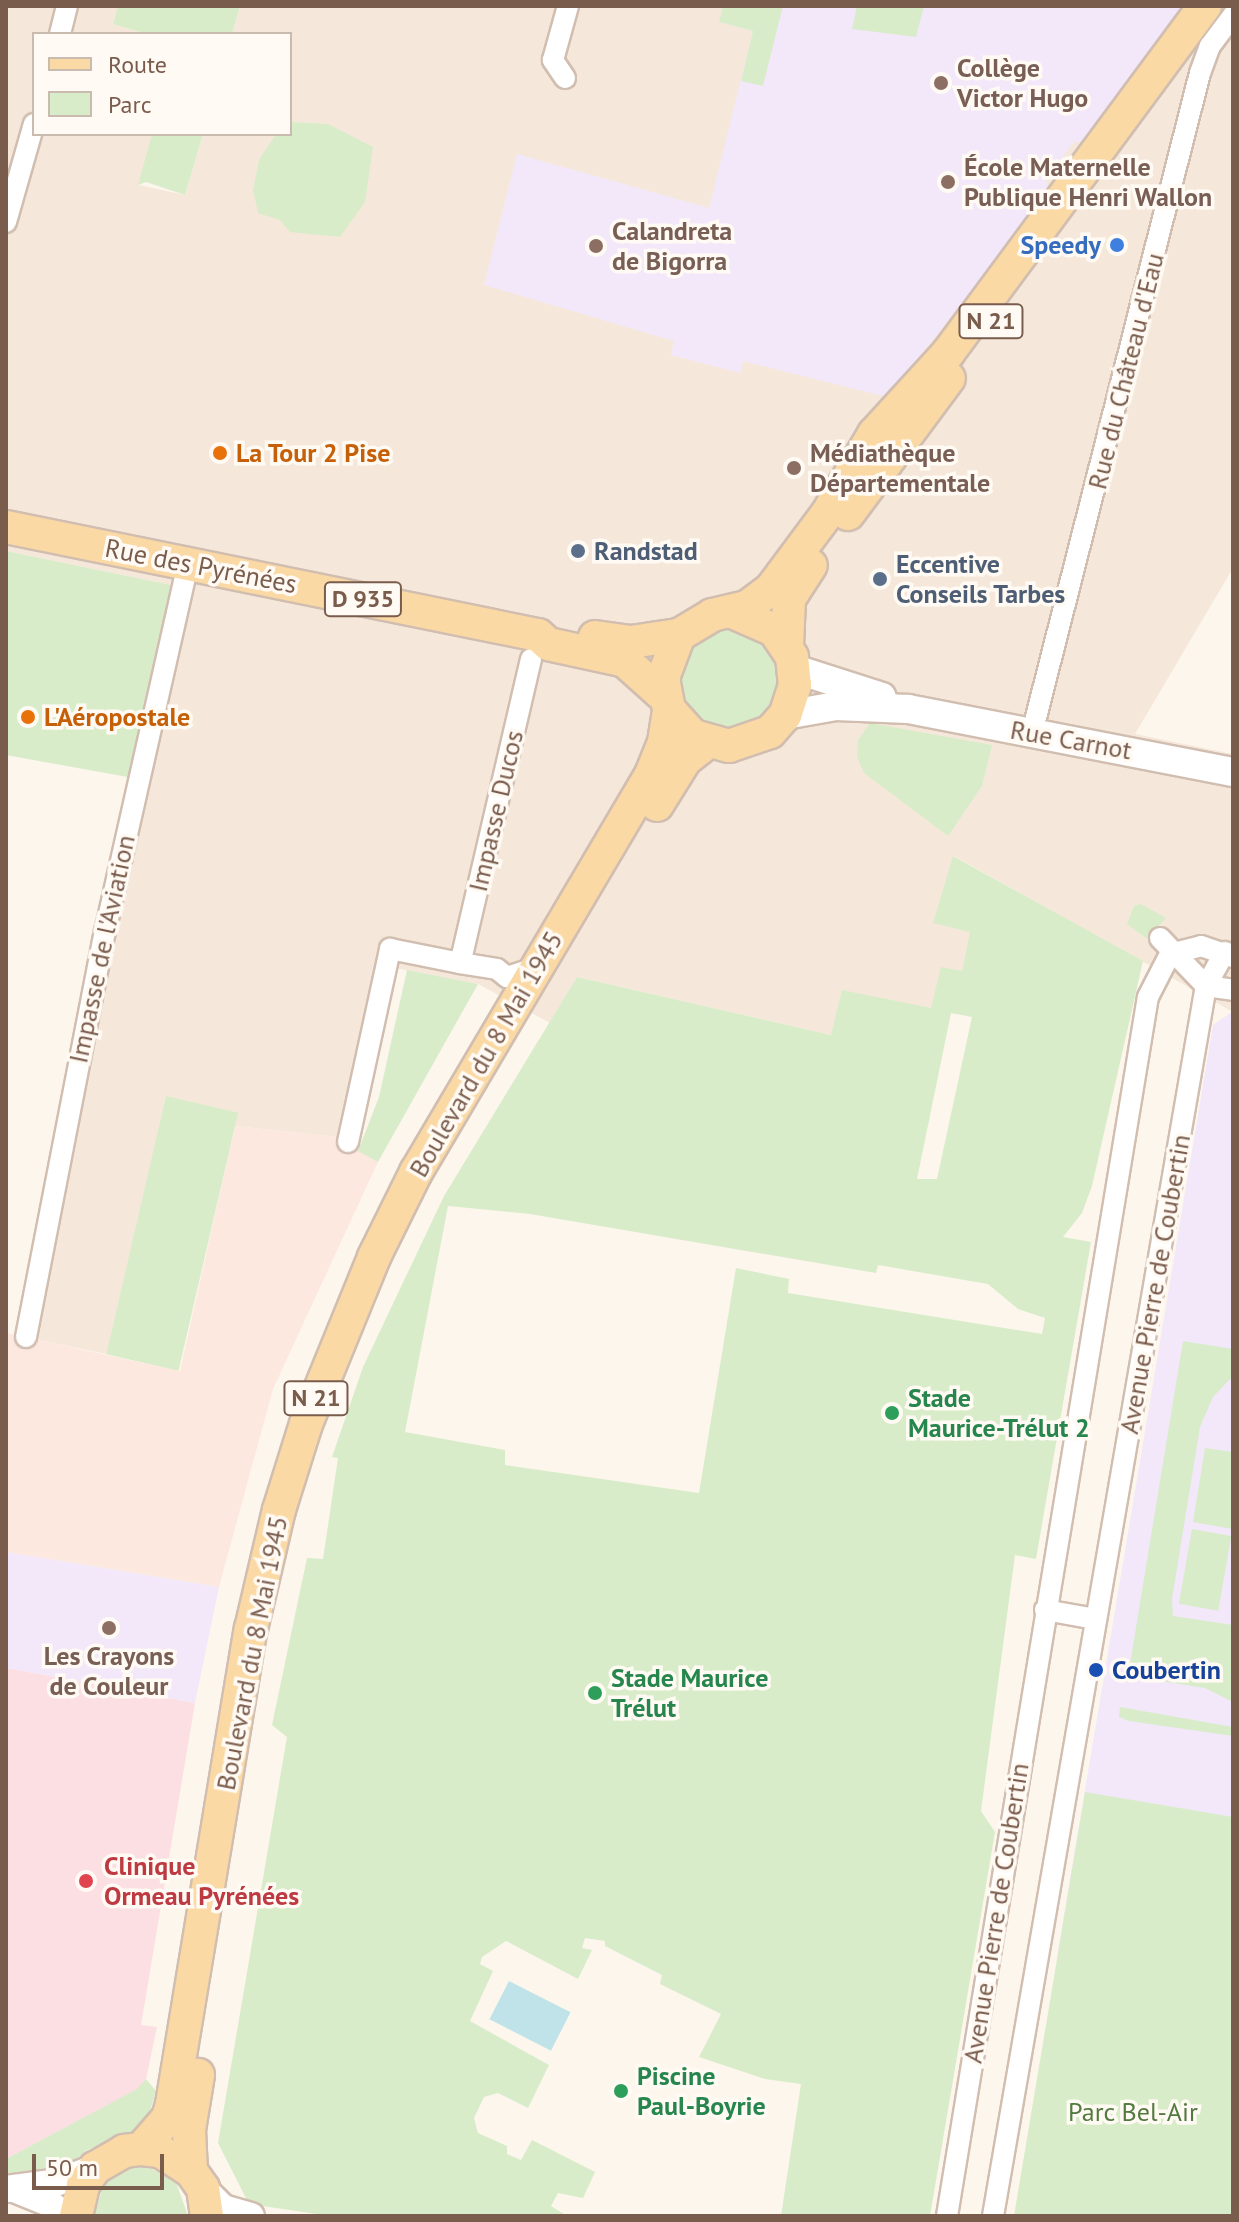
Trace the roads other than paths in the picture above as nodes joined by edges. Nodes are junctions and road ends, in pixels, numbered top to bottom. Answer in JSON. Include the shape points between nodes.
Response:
{"nodes":[{"id":1,"x":67,"y":6,"type":"edge"},
{"id":2,"x":568,"y":6,"type":"edge"},
{"id":3,"x":1205,"y":6,"type":"edge"},
{"id":4,"x":1225,"y":6,"type":"edge"},
{"id":5,"x":1233,"y":15,"type":"edge"},
{"id":6,"x":60,"y":32,"type":"edge"},
{"id":7,"x":565,"y":78,"type":"dead end"},
{"id":8,"x":32,"y":131,"type":"edge"},
{"id":9,"x":6,"y":222,"type":"edge"},
{"id":10,"x":6,"y":527,"type":"edge"},
{"id":11,"x":188,"y":564,"type":"junction"},
{"id":12,"x":735,"y":613,"type":"junction"},
{"id":13,"x":679,"y":635,"type":"junction"},
{"id":14,"x":534,"y":647,"type":"junction"},
{"id":15,"x":791,"y":658,"type":"junction"},
{"id":16,"x":667,"y":703,"type":"junction"},
{"id":17,"x":908,"y":709,"type":"junction"},
{"id":18,"x":785,"y":715,"type":"junction"},
{"id":19,"x":1032,"y":733,"type":"junction"},
{"id":20,"x":707,"y":743,"type":"junction"},
{"id":21,"x":1233,"y":772,"type":"edge"},
{"id":22,"x":1165,"y":946,"type":"junction"},
{"id":23,"x":1229,"y":954,"type":"edge"},
{"id":24,"x":460,"y":963,"type":"junction"},
{"id":25,"x":521,"y":973,"type":"junction"},
{"id":26,"x":1206,"y":986,"type":"junction"},
{"id":27,"x":1233,"y":990,"type":"edge"},
{"id":28,"x":348,"y":1142,"type":"dead end"},
{"id":29,"x":26,"y":1337,"type":"dead end"},
{"id":30,"x":1045,"y":1610,"type":"junction"},
{"id":31,"x":1096,"y":1619,"type":"junction"},
{"id":32,"x":141,"y":2149,"type":"junction"},
{"id":33,"x":95,"y":2168,"type":"junction"},
{"id":34,"x":8,"y":2188,"type":"edge"},
{"id":35,"x":200,"y":2191,"type":"edge"},
{"id":36,"x":66,"y":2216,"type":"edge"},
{"id":37,"x":76,"y":2216,"type":"edge"},
{"id":38,"x":251,"y":2216,"type":"edge"},
{"id":39,"x":947,"y":2216,"type":"edge"},
{"id":40,"x":993,"y":2216,"type":"edge"}],
"edges":[{"from":1,"to":6,"type":"street"},
{"from":2,"to":7,"type":"street","via":[[553,60]]},
{"from":3,"to":12,"type":"main road","number":"N 21","via":[[948,353],[874,434],[788,567],[759,600]]},
{"from":4,"to":15,"type":"main road","number":"N 21","via":[[794,589],[787,611]]},
{"from":5,"to":19,"type":"street","name":"Rue du Château d'Eau","via":[[1210,46],[1200,73]]},
{"from":8,"to":9,"type":"street"},
{"from":10,"to":11,"type":"main road","name":"Rue des Pyrénées","number":"D 935"},
{"from":11,"to":14,"type":"main road","name":"Rue des Pyrénées","number":"D 935"},
{"from":11,"to":29,"type":"street","name":"Impasse de l'Aviation","via":[[105,932]]},
{"from":12,"to":13,"type":"main road","via":[[712,615]]},
{"from":12,"to":15,"type":"main road","via":[[756,618]]},
{"from":13,"to":14,"type":"main road","number":"D 935","via":[[631,642],[555,628]]},
{"from":13,"to":16,"type":"main road","via":[[666,658]]},
{"from":14,"to":16,"type":"main road","number":"D 935","via":[[548,644],[625,661]]},
{"from":14,"to":24,"type":"street","name":"Impasse Ducos"},
{"from":15,"to":17,"type":"main road","name":"Rue Carnot"},
{"from":15,"to":18,"type":"main road"},
{"from":16,"to":20,"type":"main road","via":[[681,725]]},
{"from":16,"to":25,"type":"main road","name":"Boulevard du 8 Mai 1945","number":"N 21","via":[[664,742],[650,777]]},
{"from":17,"to":18,"type":"main road","name":"Rue Carnot","via":[[836,706]]},
{"from":17,"to":19,"type":"main road","name":"Rue Carnot"},
{"from":18,"to":20,"type":"main road","via":[[751,742]]},
{"from":19,"to":21,"type":"main road","name":"Rue Carnot"},
{"from":20,"to":35,"type":"main road","name":"Boulevard du 8 Mai 1945","number":"N 21","via":[[671,780],[436,1182],[356,1350],[300,1515],[273,1630],[189,2130]]},
{"from":22,"to":23,"type":"street","via":[[1201,946]]},
{"from":22,"to":26,"type":"street"},
{"from":22,"to":30,"type":"street","name":"Avenue Pierre de Coubertin","via":[[1148,997]]},
{"from":23,"to":26,"type":"street","name":"Avenue Pierre de Coubertin"},
{"from":24,"to":25,"type":"street"},
{"from":24,"to":28,"type":"street","via":[[390,949]]},
{"from":25,"to":32,"type":"main road","name":"Boulevard du 8 Mai 1945","number":"N 21","via":[[416,1172],[356,1299],[306,1424],[251,1629],[172,2104],[168,2118]]},
{"from":26,"to":27,"type":"street"},
{"from":26,"to":31,"type":"street","name":"Avenue Pierre de Coubertin"},
{"from":30,"to":31,"type":"street"},
{"from":30,"to":39,"type":"street","name":"Avenue Pierre de Coubertin"},
{"from":31,"to":40,"type":"street","name":"Avenue Pierre de Coubertin"},
{"from":32,"to":33,"type":"main road","via":[[124,2151]]},
{"from":32,"to":35,"type":"main road","via":[[160,2151]]},
{"from":33,"to":34,"type":"street","via":[[58,2182]]},
{"from":33,"to":37,"type":"main road","via":[[83,2185]]},
{"from":34,"to":36,"type":"street","via":[[49,2203]]},
{"from":35,"to":38,"type":"street","via":[[223,2208]]}]}
